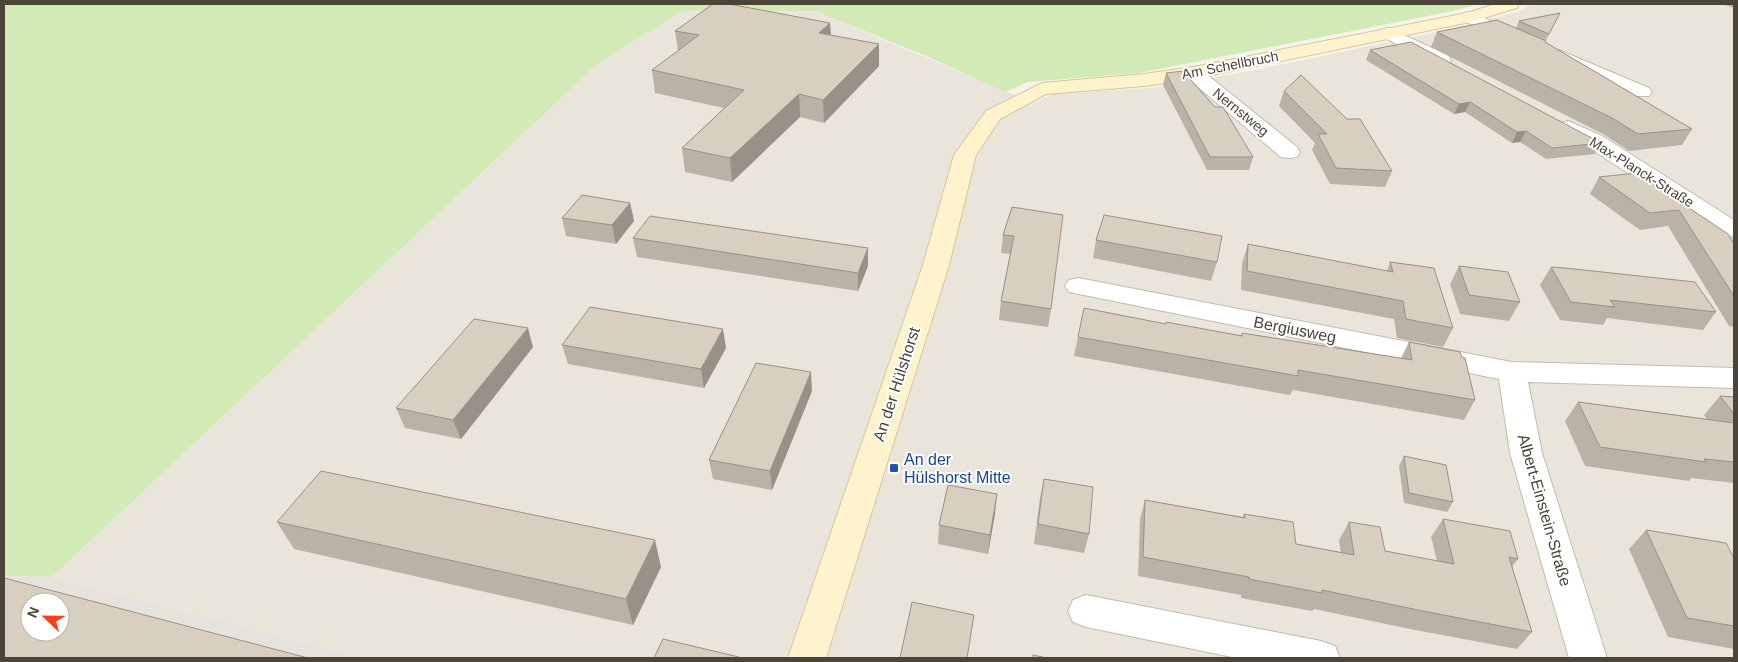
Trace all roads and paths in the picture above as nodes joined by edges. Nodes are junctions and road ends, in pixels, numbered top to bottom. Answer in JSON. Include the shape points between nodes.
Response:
{"nodes":[{"id":1,"x":1511,"y":4,"type":"edge"},
{"id":2,"x":1470,"y":17,"type":"junction"},
{"id":3,"x":1389,"y":33,"type":"junction"},
{"id":4,"x":1458,"y":68,"type":"edge"},
{"id":5,"x":1193,"y":73,"type":"junction"},
{"id":6,"x":1642,"y":92,"type":"dead end"},
{"id":7,"x":993,"y":115,"type":"joint"},
{"id":8,"x":1552,"y":118,"type":"edge"},
{"id":9,"x":1289,"y":152,"type":"dead end"},
{"id":10,"x":1734,"y":230,"type":"edge"},
{"id":11,"x":1078,"y":286,"type":"dead end"},
{"id":12,"x":1512,"y":372,"type":"junction"},
{"id":13,"x":1734,"y":378,"type":"edge"},
{"id":14,"x":1086,"y":611,"type":"dead end"},
{"id":15,"x":807,"y":658,"type":"edge"},
{"id":16,"x":1320,"y":658,"type":"edge"},
{"id":17,"x":1588,"y":658,"type":"edge"}],
"edges":[{"from":1,"to":2,"type":"street","name":"Am Schellbruch"},
{"from":2,"to":3,"type":"street","name":"Am Schellbruch"},
{"from":2,"to":6,"type":"street"},
{"from":3,"to":4,"type":"street"},
{"from":3,"to":5,"type":"street","name":"Am Schellbruch"},
{"from":5,"to":7,"type":"street","name":"Am Schellbruch","via":[[1042,89]]},
{"from":5,"to":9,"type":"street","name":"Nernstweg"},
{"from":7,"to":15,"type":"street","name":"An der Hülshorst","via":[[965,155],[936,265]]},
{"from":8,"to":10,"type":"street","name":"Max-Planck-Straße"},
{"from":11,"to":12,"type":"street","name":"Bergiusweg"},
{"from":12,"to":13,"type":"street"},
{"from":12,"to":17,"type":"street","name":"Albert-Einstein-Straße","via":[[1526,453]]},
{"from":14,"to":16,"type":"street"}]}
